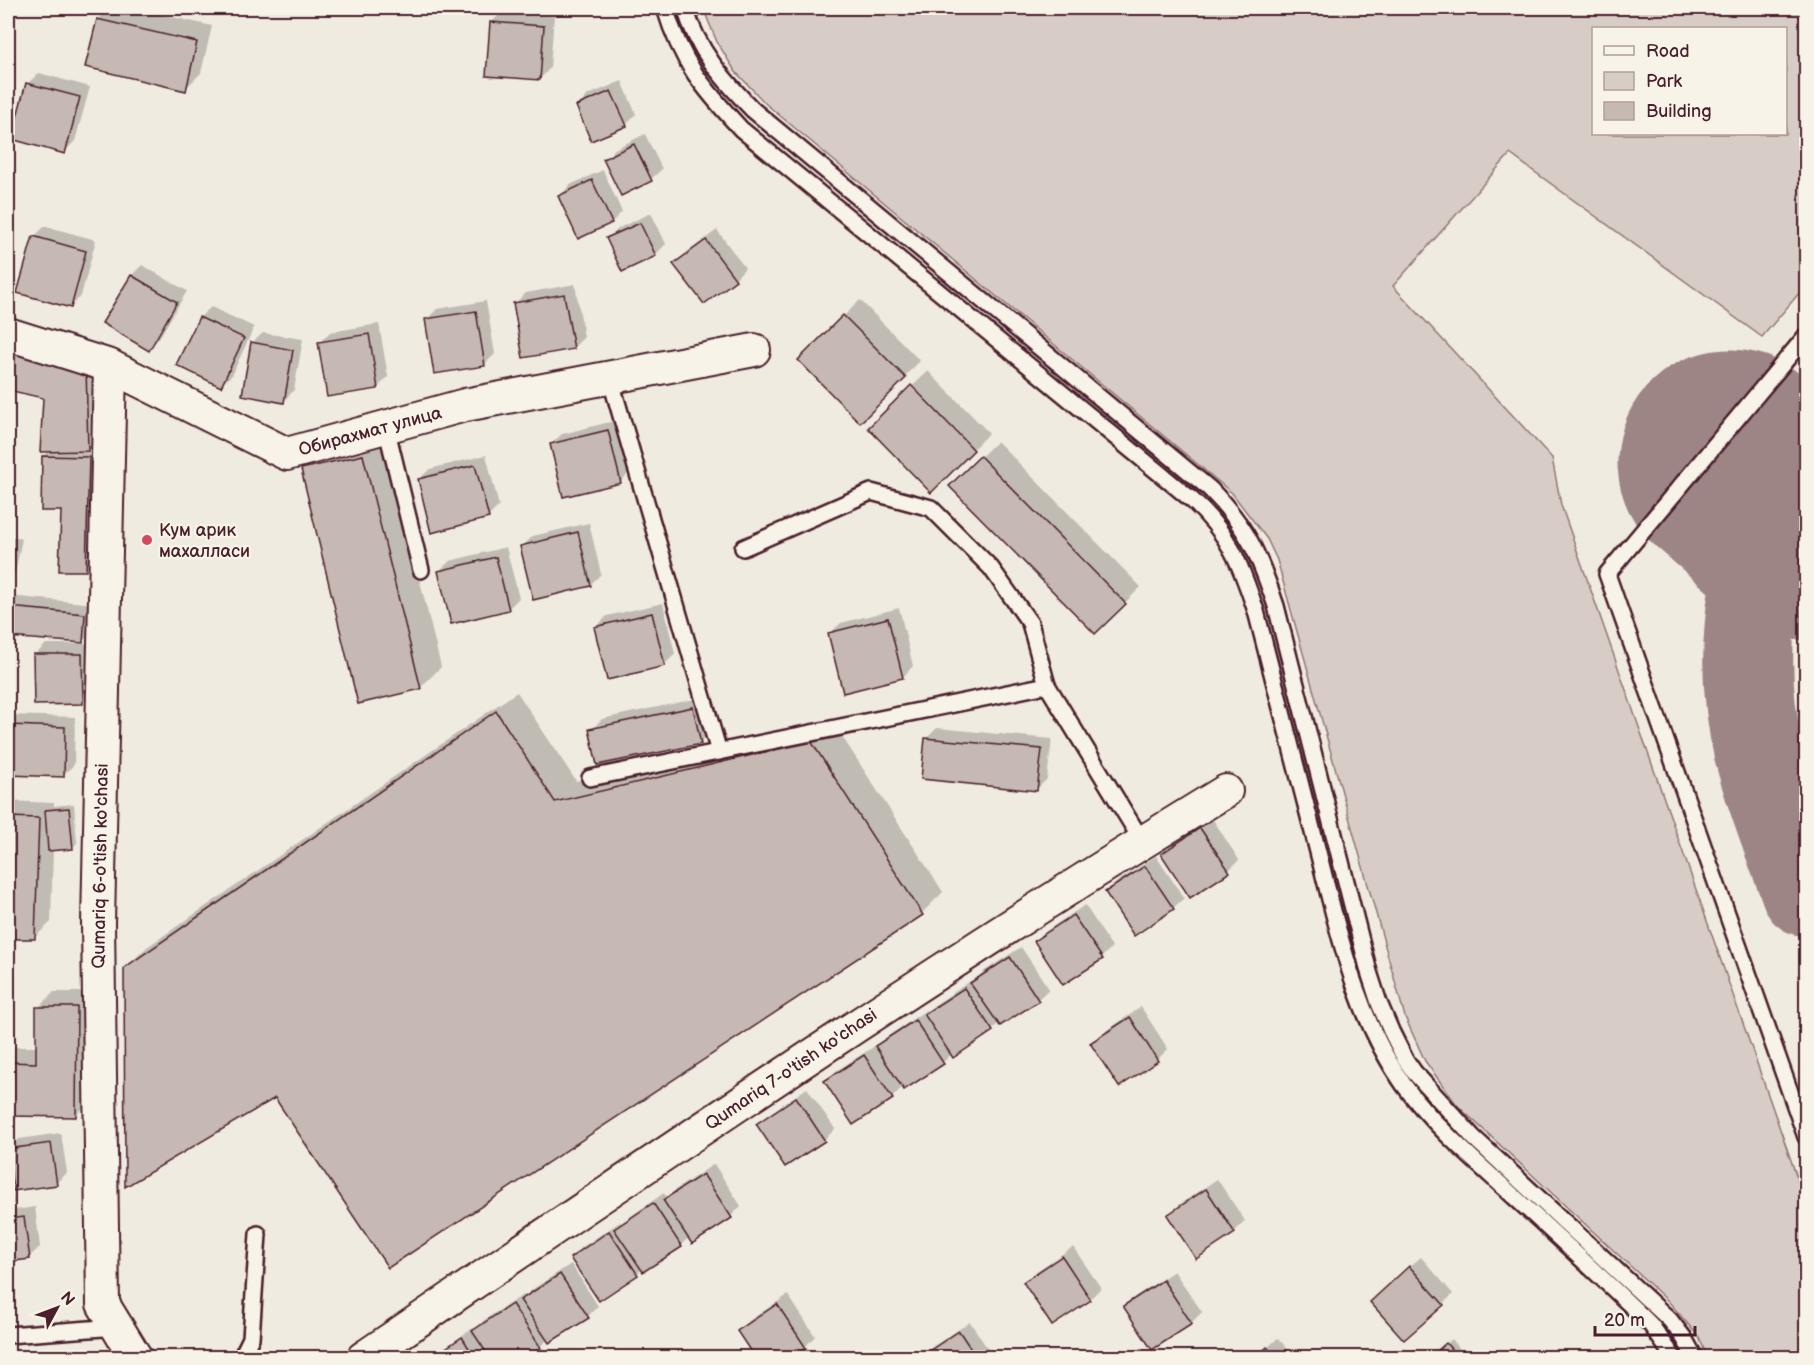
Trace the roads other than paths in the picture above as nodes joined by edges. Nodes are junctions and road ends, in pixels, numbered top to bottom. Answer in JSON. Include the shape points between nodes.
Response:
{"nodes":[{"id":1,"x":665,"y":8,"type":"edge"},
{"id":2,"x":684,"y":8,"type":"edge"},
{"id":3,"x":8,"y":334,"type":"edge"},
{"id":4,"x":1806,"y":336,"type":"edge"},
{"id":5,"x":754,"y":350,"type":"dead end"},
{"id":6,"x":110,"y":366,"type":"junction"},
{"id":7,"x":610,"y":378,"type":"junction"},
{"id":8,"x":386,"y":427,"type":"junction"},
{"id":9,"x":743,"y":548,"type":"dead end"},
{"id":10,"x":421,"y":570,"type":"dead end"},
{"id":11,"x":1047,"y":685,"type":"junction"},
{"id":12,"x":719,"y":752,"type":"junction"},
{"id":13,"x":590,"y":778,"type":"dead end"},
{"id":14,"x":1226,"y":790,"type":"dead end"},
{"id":15,"x":1142,"y":841,"type":"junction"},
{"id":16,"x":1806,"y":1137,"type":"edge"},
{"id":17,"x":258,"y":1234,"type":"dead end"},
{"id":18,"x":117,"y":1327,"type":"junction"},
{"id":19,"x":8,"y":1335,"type":"edge"},
{"id":20,"x":136,"y":1358,"type":"edge"},
{"id":21,"x":241,"y":1358,"type":"edge"},
{"id":22,"x":363,"y":1358,"type":"edge"},
{"id":23,"x":1674,"y":1358,"type":"edge"},
{"id":24,"x":1695,"y":1358,"type":"edge"}],
"edges":[{"from":1,"to":23,"type":"lane","via":[[695,76],[741,129],[1192,500],[1225,537],[1241,566],[1256,611],[1353,979],[1387,1057],[1410,1092],[1462,1149],[1651,1325]]},
{"from":2,"to":24,"type":"lane","via":[[710,61],[753,110],[1210,489],[1232,513],[1259,556],[1276,606],[1369,972],[1405,1059],[1473,1137],[1670,1320]]},
{"from":3,"to":6,"type":"street","name":"Обирахмат улица"},
{"from":4,"to":16,"type":"lane","via":[[1607,574]]},
{"from":5,"to":7,"type":"street","name":"Обирахмат улица"},
{"from":6,"to":8,"type":"street","name":"Обирахмат улица","via":[[287,454]]},
{"from":6,"to":18,"type":"street","name":"Qumariq 6-o'tish ko'chasi","via":[[98,923],[103,1304]]},
{"from":7,"to":8,"type":"street","name":"Обирахмат улица","via":[[465,405]]},
{"from":7,"to":12,"type":"lane"},
{"from":8,"to":10,"type":"lane"},
{"from":9,"to":11,"type":"lane","via":[[871,492],[931,508],[991,568],[1030,623]]},
{"from":11,"to":12,"type":"lane"},
{"from":11,"to":15,"type":"lane"},
{"from":12,"to":13,"type":"lane"},
{"from":14,"to":15,"type":"street","name":"Qumariq 7-o'tish ko'chasi"},
{"from":15,"to":22,"type":"street","name":"Qumariq 7-o'tish ko'chasi","via":[[897,998]]},
{"from":17,"to":21,"type":"lane","via":[[251,1338]]},
{"from":18,"to":19,"type":"lane"},
{"from":18,"to":20,"type":"street","name":"Qumariq 6-o'tish ko'chasi"}]}
